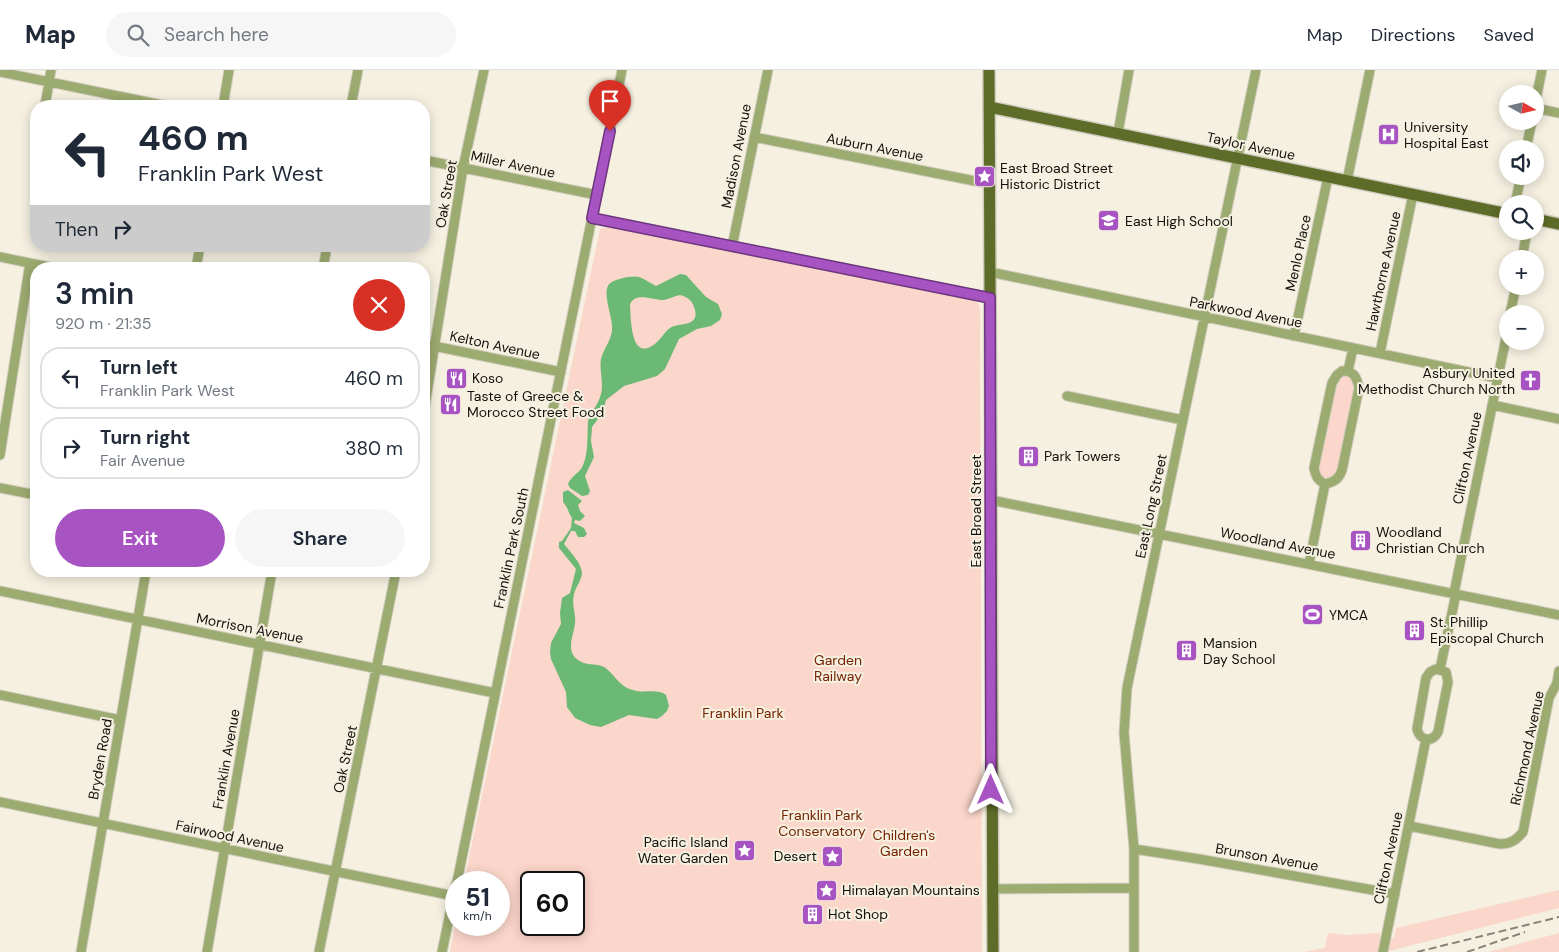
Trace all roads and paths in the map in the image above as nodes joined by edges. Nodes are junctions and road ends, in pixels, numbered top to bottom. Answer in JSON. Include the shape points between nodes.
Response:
{"nodes":[{"id":1,"x":51,"y":70,"type":"edge"},
{"id":2,"x":229,"y":70,"type":"edge"},
{"id":3,"x":358,"y":70,"type":"edge"},
{"id":4,"x":484,"y":70,"type":"edge"},
{"id":5,"x":622,"y":70,"type":"edge"},
{"id":6,"x":768,"y":70,"type":"edge"},
{"id":7,"x":989,"y":70,"type":"edge"},
{"id":8,"x":1129,"y":70,"type":"edge"},
{"id":9,"x":1256,"y":70,"type":"edge"},
{"id":10,"x":1370,"y":70,"type":"edge"},
{"id":11,"x":1542,"y":70,"type":"edge"},
{"id":12,"x":0,"y":72,"type":"edge"},
{"id":13,"x":49,"y":82,"type":"junction"},
{"id":14,"x":1539,"y":85,"type":"edge"},
{"id":15,"x":46,"y":100,"type":"edge"},
{"id":16,"x":138,"y":100,"type":"edge"},
{"id":17,"x":223,"y":100,"type":"edge"},
{"id":18,"x":352,"y":100,"type":"edge"},
{"id":19,"x":989,"y":107,"type":"junction"},
{"id":20,"x":1544,"y":109,"type":"edge"},
{"id":21,"x":1559,"y":113,"type":"edge"},
{"id":22,"x":1118,"y":133,"type":"junction"},
{"id":23,"x":754,"y":137,"type":"junction"},
{"id":24,"x":1237,"y":158,"type":"junction"},
{"id":25,"x":430,"y":161,"type":"edge"},
{"id":26,"x":464,"y":168,"type":"junction"},
{"id":27,"x":1328,"y":177,"type":"junction"},
{"id":28,"x":1348,"y":181,"type":"junction"},
{"id":29,"x":990,"y":184,"type":"junction"},
{"id":30,"x":1413,"y":194,"type":"junction"},
{"id":31,"x":597,"y":195,"type":"junction"},
{"id":32,"x":1499,"y":212,"type":"edge"},
{"id":33,"x":592,"y":218,"type":"junction"},
{"id":34,"x":1544,"y":222,"type":"edge"},
{"id":35,"x":1559,"y":224,"type":"edge"},
{"id":36,"x":732,"y":247,"type":"junction"},
{"id":37,"x":0,"y":257,"type":"edge"},
{"id":38,"x":30,"y":263,"type":"joint"},
{"id":39,"x":990,"y":272,"type":"junction"},
{"id":40,"x":990,"y":298,"type":"junction"},
{"id":41,"x":1204,"y":318,"type":"junction"},
{"id":42,"x":1294,"y":336,"type":"junction"},
{"id":43,"x":430,"y":345,"type":"edge"},
{"id":44,"x":435,"y":346,"type":"junction"},
{"id":45,"x":1353,"y":348,"type":"junction"},
{"id":46,"x":1503,"y":350,"type":"edge"},
{"id":47,"x":1380,"y":353,"type":"junction"},
{"id":48,"x":1348,"y":371,"type":"junction"},
{"id":49,"x":561,"y":372,"type":"junction"},
{"id":50,"x":430,"y":376,"type":"edge"},
{"id":51,"x":1497,"y":378,"type":"junction"},
{"id":52,"x":1067,"y":396,"type":"dead end"},
{"id":53,"x":1492,"y":405,"type":"junction"},
{"id":54,"x":1559,"y":419,"type":"edge"},
{"id":55,"x":1183,"y":420,"type":"junction"},
{"id":56,"x":0,"y":455,"type":"edge"},
{"id":57,"x":1325,"y":484,"type":"junction"},
{"id":58,"x":0,"y":488,"type":"edge"},
{"id":59,"x":30,"y":494,"type":"edge"},
{"id":60,"x":991,"y":500,"type":"junction"},
{"id":61,"x":1160,"y":534,"type":"junction"},
{"id":62,"x":1308,"y":564,"type":"junction"},
{"id":63,"x":145,"y":577,"type":"edge"},
{"id":64,"x":271,"y":577,"type":"edge"},
{"id":65,"x":395,"y":577,"type":"edge"},
{"id":66,"x":0,"y":591,"type":"edge"},
{"id":67,"x":1455,"y":594,"type":"junction"},
{"id":68,"x":1559,"y":614,"type":"edge"},
{"id":69,"x":138,"y":619,"type":"junction"},
{"id":70,"x":260,"y":644,"type":"junction"},
{"id":71,"x":377,"y":668,"type":"junction"},
{"id":72,"x":1440,"y":669,"type":"junction"},
{"id":73,"x":1559,"y":671,"type":"edge"},
{"id":74,"x":495,"y":693,"type":"junction"},
{"id":75,"x":0,"y":695,"type":"edge"},
{"id":76,"x":120,"y":720,"type":"junction"},
{"id":77,"x":1426,"y":739,"type":"junction"},
{"id":78,"x":0,"y":802,"type":"edge"},
{"id":79,"x":102,"y":824,"type":"junction"},
{"id":80,"x":1409,"y":826,"type":"junction"},
{"id":81,"x":224,"y":848,"type":"junction"},
{"id":82,"x":1134,"y":849,"type":"junction"},
{"id":83,"x":336,"y":871,"type":"junction"},
{"id":84,"x":458,"y":871,"type":"edge"},
{"id":85,"x":1134,"y":888,"type":"junction"},
{"id":86,"x":992,"y":889,"type":"junction"},
{"id":87,"x":445,"y":894,"type":"edge"},
{"id":88,"x":1395,"y":894,"type":"junction"},
{"id":89,"x":445,"y":936,"type":"edge"},
{"id":90,"x":81,"y":952,"type":"edge"},
{"id":91,"x":207,"y":952,"type":"edge"},
{"id":92,"x":319,"y":952,"type":"edge"},
{"id":93,"x":442,"y":952,"type":"edge"},
{"id":94,"x":993,"y":952,"type":"edge"},
{"id":95,"x":1134,"y":952,"type":"edge"},
{"id":96,"x":1383,"y":952,"type":"edge"}],
"edges":[{"from":1,"to":13,"type":"street"},
{"from":2,"to":17,"type":"street"},
{"from":3,"to":18,"type":"street"},
{"from":4,"to":26,"type":"street","name":"Oak Street"},
{"from":5,"to":31,"type":"street","name":"Franklin Park South"},
{"from":6,"to":23,"type":"street","name":"Madison Avenue"},
{"from":7,"to":19,"type":"main road","name":"East Broad Street"},
{"from":8,"to":22,"type":"street"},
{"from":9,"to":24,"type":"street","name":"East Long Street"},
{"from":10,"to":28,"type":"street"},
{"from":11,"to":14,"type":"street"},
{"from":12,"to":13,"type":"street"},
{"from":13,"to":15,"type":"street"},
{"from":13,"to":16,"type":"street"},
{"from":19,"to":22,"type":"main road","name":"Taylor Avenue"},
{"from":19,"to":29,"type":"main road","name":"East Broad Street"},
{"from":20,"to":21,"type":"street"},
{"from":22,"to":24,"type":"main road","name":"Taylor Avenue"},
{"from":23,"to":29,"type":"street","name":"Auburn Avenue"},
{"from":23,"to":36,"type":"street","name":"Madison Avenue"},
{"from":24,"to":27,"type":"main road","name":"Taylor Avenue"},
{"from":24,"to":41,"type":"street","name":"East Long Street"},
{"from":25,"to":26,"type":"street","name":"Miller Avenue"},
{"from":26,"to":31,"type":"street","name":"Miller Avenue"},
{"from":26,"to":44,"type":"street","name":"Oak Street"},
{"from":27,"to":28,"type":"main road","name":"Taylor Avenue"},
{"from":27,"to":42,"type":"street","name":"Menlo Place"},
{"from":28,"to":30,"type":"main road","name":"Taylor Avenue"},
{"from":29,"to":39,"type":"main road","name":"East Broad Street"},
{"from":30,"to":32,"type":"main road","name":"Taylor Avenue"},
{"from":30,"to":47,"type":"street","name":"Hawthorne Avenue"},
{"from":31,"to":33,"type":"street","name":"Franklin Park South"},
{"from":33,"to":36,"type":"street"},
{"from":33,"to":49,"type":"street","name":"Franklin Park South"},
{"from":34,"to":35,"type":"main road"},
{"from":36,"to":40,"type":"street"},
{"from":37,"to":38,"type":"street"},
{"from":38,"to":56,"type":"street"},
{"from":39,"to":40,"type":"main road","name":"East Broad Street"},
{"from":39,"to":41,"type":"street","name":"Parkwood Avenue"},
{"from":40,"to":60,"type":"main road","name":"East Broad Street"},
{"from":41,"to":42,"type":"street","name":"Parkwood Avenue"},
{"from":41,"to":55,"type":"street","name":"East Long Street"},
{"from":42,"to":45,"type":"street","name":"Parkwood Avenue"},
{"from":43,"to":44,"type":"street","name":"Kelton Avenue"},
{"from":44,"to":49,"type":"street","name":"Kelton Avenue"},
{"from":44,"to":50,"type":"street","name":"Oak Street"},
{"from":45,"to":47,"type":"street","name":"Parkwood Avenue"},
{"from":45,"to":48,"type":"street"},
{"from":46,"to":51,"type":"street","name":"Clifton Avenue"},
{"from":47,"to":51,"type":"street","name":"Parkwood Avenue"},
{"from":48,"to":57,"type":"street","via":[[1342,371],[1332,383],[1314,468],[1319,481]]},
{"from":48,"to":57,"type":"street","via":[[1354,374],[1360,388],[1342,470],[1339,478]]},
{"from":49,"to":74,"type":"street","name":"Franklin Park South"},
{"from":51,"to":53,"type":"street","name":"Clifton Avenue"},
{"from":52,"to":55,"type":"street"},
{"from":53,"to":54,"type":"street"},
{"from":53,"to":67,"type":"street","name":"Clifton Avenue"},
{"from":55,"to":61,"type":"street","name":"East Long Street"},
{"from":57,"to":62,"type":"street"},
{"from":58,"to":59,"type":"street"},
{"from":60,"to":61,"type":"street","name":"Woodland Avenue"},
{"from":60,"to":86,"type":"main road","name":"East Broad Street"},
{"from":61,"to":62,"type":"street","name":"Woodland Avenue"},
{"from":61,"to":82,"type":"street","name":"East Long Street","via":[[1125,706],[1125,748]]},
{"from":62,"to":67,"type":"street","name":"Woodland Avenue"},
{"from":63,"to":69,"type":"street","name":"Bryden Road"},
{"from":64,"to":70,"type":"street","name":"Franklin Avenue"},
{"from":65,"to":71,"type":"street","name":"Oak Street"},
{"from":66,"to":69,"type":"street","name":"Morrison Avenue"},
{"from":67,"to":68,"type":"street","name":"Woodland Avenue"},
{"from":67,"to":72,"type":"street","name":"Clifton Avenue"},
{"from":69,"to":70,"type":"street","name":"Morrison Avenue"},
{"from":69,"to":76,"type":"street","name":"Bryden Road"},
{"from":70,"to":71,"type":"street","name":"Morrison Avenue"},
{"from":70,"to":81,"type":"street","name":"Franklin Avenue"},
{"from":71,"to":74,"type":"street","name":"Morrison Avenue"},
{"from":71,"to":83,"type":"street","name":"Oak Street"},
{"from":72,"to":77,"type":"street","name":"Clifton Avenue","via":[[1448,675],[1448,682],[1438,732],[1434,738]]},
{"from":72,"to":77,"type":"street","name":"Clifton Avenue","via":[[1432,670],[1428,675],[1421,706],[1417,729]]},
{"from":73,"to":80,"type":"street","name":"Richmond Avenue","via":[[1549,698],[1523,832],[1515,840],[1500,844]]},
{"from":74,"to":84,"type":"street","name":"Franklin Park South"},
{"from":75,"to":76,"type":"street"},
{"from":76,"to":79,"type":"street","name":"Bryden Road"},
{"from":77,"to":80,"type":"street","name":"Clifton Avenue"},
{"from":78,"to":79,"type":"street","name":"Fairwood Avenue"},
{"from":79,"to":81,"type":"street","name":"Fairwood Avenue"},
{"from":79,"to":90,"type":"street","name":"Bryden Road"},
{"from":80,"to":88,"type":"street","name":"Clifton Avenue"},
{"from":81,"to":83,"type":"street","name":"Fairwood Avenue"},
{"from":81,"to":91,"type":"street","name":"Franklin Avenue"},
{"from":82,"to":85,"type":"street","name":"East Long Street"},
{"from":82,"to":88,"type":"street","name":"Brunson Avenue"},
{"from":83,"to":87,"type":"street","name":"Fairwood Avenue"},
{"from":83,"to":92,"type":"street","name":"Oak Street"},
{"from":85,"to":86,"type":"street"},
{"from":85,"to":95,"type":"street","name":"East Long Street"},
{"from":86,"to":94,"type":"main road","name":"East Broad Street"},
{"from":88,"to":96,"type":"street","name":"Clifton Avenue"},
{"from":89,"to":93,"type":"street","name":"Franklin Park South"}]}
